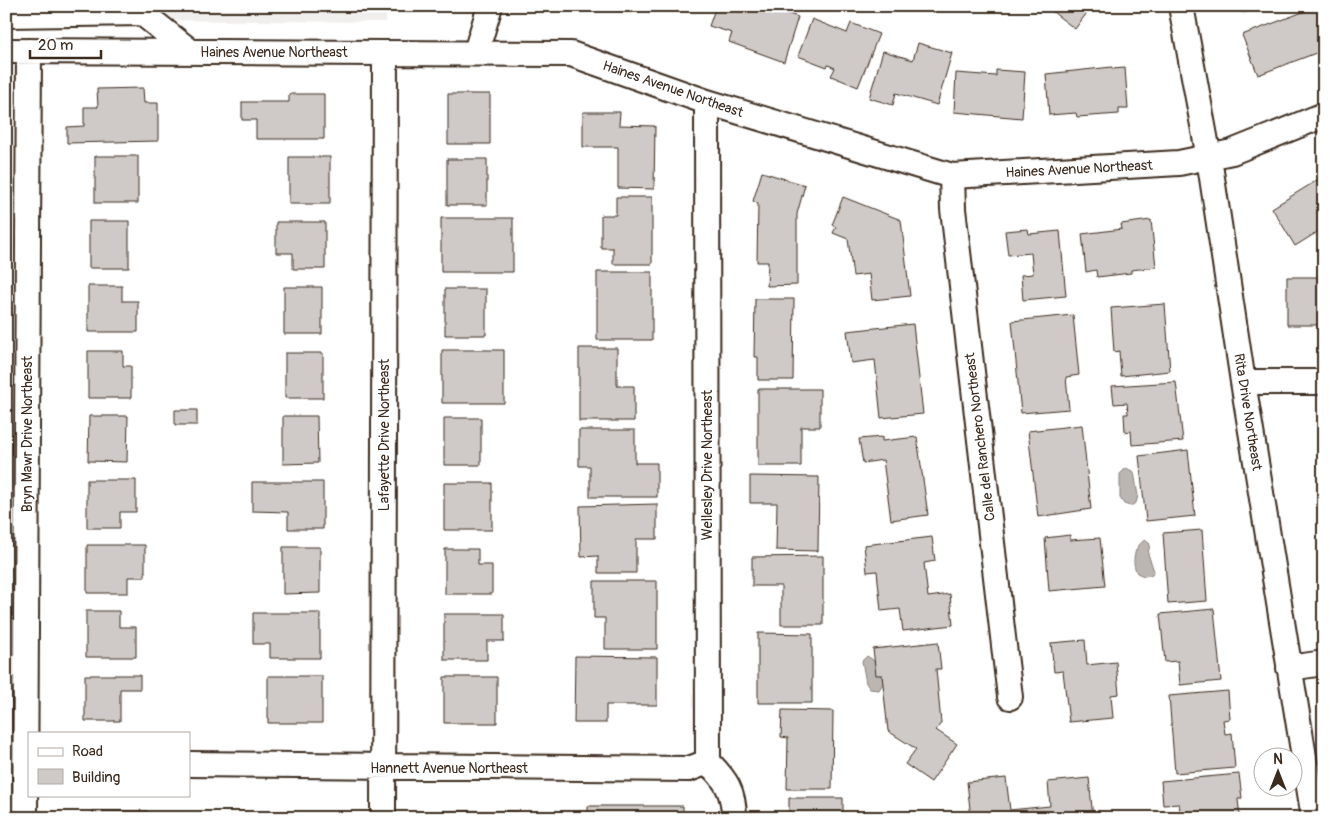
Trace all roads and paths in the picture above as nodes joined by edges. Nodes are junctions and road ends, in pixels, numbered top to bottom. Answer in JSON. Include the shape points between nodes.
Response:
{"nodes":[{"id":1,"x":490,"y":6,"type":"edge"},
{"id":2,"x":1181,"y":6,"type":"edge"},
{"id":3,"x":139,"y":10,"type":"edge"},
{"id":4,"x":6,"y":15,"type":"edge"},
{"id":5,"x":17,"y":51,"type":"edge"},
{"id":6,"x":192,"y":52,"type":"junction"},
{"id":7,"x":476,"y":52,"type":"junction"},
{"id":8,"x":385,"y":53,"type":"junction"},
{"id":9,"x":707,"y":102,"type":"junction"},
{"id":10,"x":1324,"y":115,"type":"edge"},
{"id":11,"x":1209,"y":158,"type":"junction"},
{"id":12,"x":952,"y":176,"type":"junction"},
{"id":13,"x":1243,"y":382,"type":"junction"},
{"id":14,"x":1324,"y":382,"type":"edge"},
{"id":15,"x":1324,"y":663,"type":"edge"},
{"id":16,"x":1290,"y":668,"type":"junction"},
{"id":17,"x":1010,"y":697,"type":"dead end"},
{"id":18,"x":20,"y":762,"type":"edge"},
{"id":19,"x":708,"y":762,"type":"junction"},
{"id":20,"x":190,"y":764,"type":"edge"},
{"id":21,"x":383,"y":768,"type":"junction"},
{"id":22,"x":25,"y":818,"type":"edge"},
{"id":23,"x":382,"y":818,"type":"edge"},
{"id":24,"x":734,"y":818,"type":"edge"},
{"id":25,"x":1314,"y":818,"type":"edge"}],
"edges":[{"from":1,"to":7,"type":"street"},
{"from":2,"to":11,"type":"street","name":"Rita Drive Northeast"},
{"from":3,"to":4,"type":"street"},
{"from":3,"to":6,"type":"street"},
{"from":5,"to":6,"type":"street","name":"Haines Avenue Northeast"},
{"from":5,"to":18,"type":"street","name":"Bryn Mawr Drive Northeast"},
{"from":6,"to":8,"type":"street","name":"Haines Avenue Northeast"},
{"from":7,"to":8,"type":"street","name":"Haines Avenue Northeast"},
{"from":7,"to":9,"type":"street","name":"Haines Avenue Northeast","via":[[571,54]]},
{"from":8,"to":21,"type":"street","name":"Lafayette Drive Northeast"},
{"from":9,"to":12,"type":"street","name":"Haines Avenue Northeast"},
{"from":9,"to":19,"type":"street","name":"Wellesley Drive Northeast"},
{"from":10,"to":11,"type":"street","name":"Haines Avenue Northeast"},
{"from":11,"to":12,"type":"street","name":"Haines Avenue Northeast","via":[[1180,163]]},
{"from":11,"to":13,"type":"street","name":"Rita Drive Northeast"},
{"from":12,"to":17,"type":"street","name":"Calle del Ranchero Northeast","via":[[953,209]]},
{"from":13,"to":14,"type":"street"},
{"from":13,"to":16,"type":"street","name":"Rita Drive Northeast"},
{"from":15,"to":16,"type":"street"},
{"from":16,"to":25,"type":"street","name":"Rita Drive Northeast"},
{"from":18,"to":22,"type":"street","name":"Bryn Mawr Drive Northeast"},
{"from":19,"to":21,"type":"street","name":"Hannett Avenue Northeast","via":[[689,769]]},
{"from":19,"to":24,"type":"street","via":[[726,781],[734,806]]},
{"from":20,"to":21,"type":"street","name":"Hannett Avenue Northeast"},
{"from":21,"to":23,"type":"street","name":"Lafayette Drive Northeast"}]}
